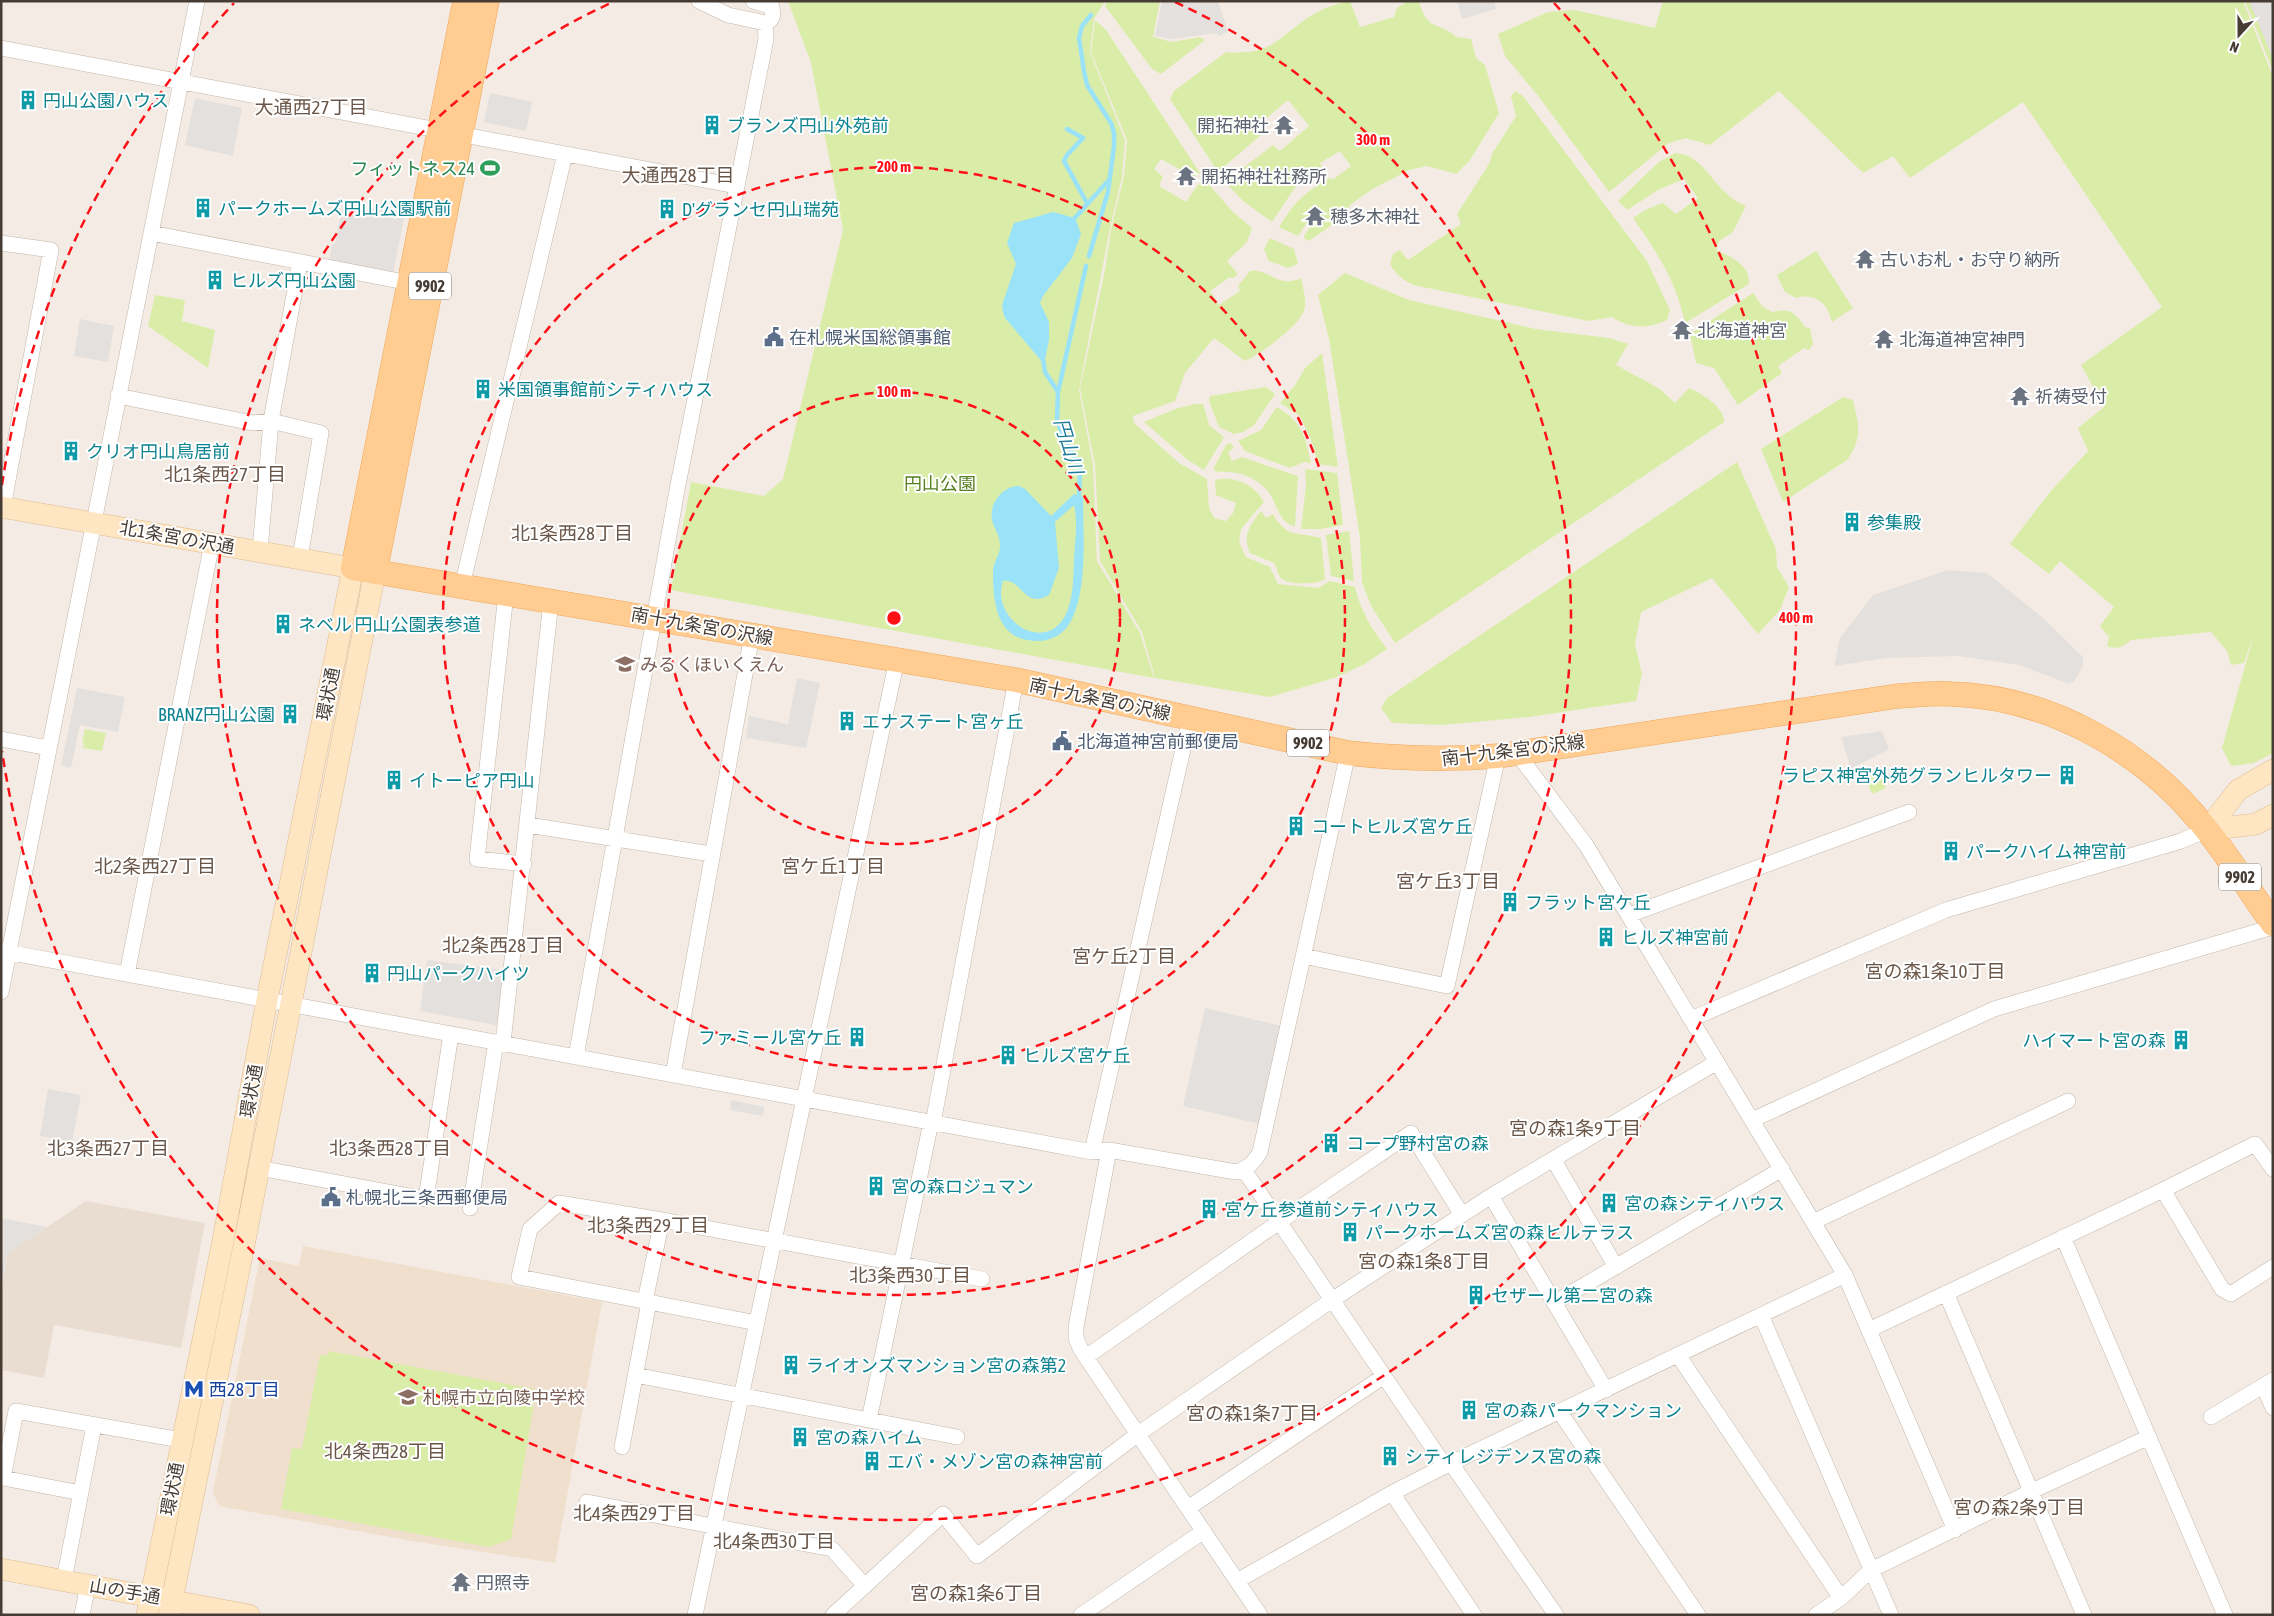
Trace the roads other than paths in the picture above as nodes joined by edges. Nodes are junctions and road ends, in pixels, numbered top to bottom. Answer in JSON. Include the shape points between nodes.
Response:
{"nodes":[{"id":1,"x":197,"y":1,"type":"edge"},
{"id":2,"x":465,"y":1,"type":"edge"},
{"id":3,"x":488,"y":1,"type":"edge"},
{"id":4,"x":698,"y":1,"type":"edge"},
{"id":5,"x":753,"y":1,"type":"edge"},
{"id":6,"x":765,"y":23,"type":"junction"},
{"id":7,"x":1,"y":48,"type":"edge"},
{"id":8,"x":181,"y":82,"type":"junction"},
{"id":9,"x":450,"y":133,"type":"junction"},
{"id":10,"x":565,"y":154,"type":"junction"},
{"id":11,"x":736,"y":186,"type":"junction"},
{"id":12,"x":151,"y":233,"type":"junction"},
{"id":13,"x":1,"y":243,"type":"edge"},
{"id":14,"x":300,"y":262,"type":"junction"},
{"id":15,"x":410,"y":283,"type":"junction"},
{"id":16,"x":118,"y":396,"type":"junction"},
{"id":17,"x":271,"y":421,"type":"junction"},
{"id":18,"x":2,"y":507,"type":"edge"},
{"id":19,"x":94,"y":522,"type":"junction"},
{"id":20,"x":212,"y":543,"type":"junction"},
{"id":21,"x":260,"y":551,"type":"junction"},
{"id":22,"x":300,"y":558,"type":"junction"},
{"id":23,"x":364,"y":570,"type":"junction"},
{"id":24,"x":462,"y":586,"type":"junction"},
{"id":25,"x":506,"y":594,"type":"junction"},
{"id":26,"x":552,"y":601,"type":"junction"},
{"id":27,"x":655,"y":618,"type":"junction"},
{"id":28,"x":752,"y":635,"type":"junction"},
{"id":29,"x":897,"y":659,"type":"junction"},
{"id":30,"x":1016,"y":680,"type":"junction"},
{"id":31,"x":1190,"y":718,"type":"junction"},
{"id":32,"x":1,"y":739,"type":"edge"},
{"id":33,"x":50,"y":748,"type":"junction"},
{"id":34,"x":1348,"y":753,"type":"junction"},
{"id":35,"x":1507,"y":754,"type":"junction"},
{"id":36,"x":2273,"y":770,"type":"edge"},
{"id":37,"x":1909,"y":812,"type":"dead end"},
{"id":38,"x":2273,"y":815,"type":"edge"},
{"id":39,"x":528,"y":825,"type":"junction"},
{"id":40,"x":2207,"y":830,"type":"junction"},
{"id":41,"x":615,"y":839,"type":"junction"},
{"id":42,"x":712,"y":854,"type":"junction"},
{"id":43,"x":524,"y":864,"type":"junction"},
{"id":44,"x":1629,"y":915,"type":"junction"},
{"id":45,"x":2273,"y":925,"type":"edge"},
{"id":46,"x":5,"y":951,"type":"edge"},
{"id":47,"x":1303,"y":956,"type":"junction"},
{"id":48,"x":127,"y":974,"type":"junction"},
{"id":49,"x":1,"y":992,"type":"edge"},
{"id":50,"x":267,"y":1000,"type":"junction"},
{"id":51,"x":289,"y":1004,"type":"junction"},
{"id":52,"x":1691,"y":1019,"type":"junction"},
{"id":53,"x":451,"y":1034,"type":"junction"},
{"id":54,"x":500,"y":1043,"type":"junction"},
{"id":55,"x":576,"y":1057,"type":"junction"},
{"id":56,"x":1717,"y":1062,"type":"junction"},
{"id":57,"x":674,"y":1075,"type":"junction"},
{"id":58,"x":803,"y":1099,"type":"junction"},
{"id":59,"x":2068,"y":1101,"type":"dead end"},
{"id":60,"x":1752,"y":1120,"type":"junction"},
{"id":61,"x":932,"y":1122,"type":"junction"},
{"id":62,"x":1109,"y":1150,"type":"junction"},
{"id":63,"x":1092,"y":1152,"type":"junction"},
{"id":64,"x":1553,"y":1159,"type":"junction"},
{"id":65,"x":259,"y":1168,"type":"junction"},
{"id":66,"x":1782,"y":1169,"type":"junction"},
{"id":67,"x":2273,"y":1169,"type":"edge"},
{"id":68,"x":1244,"y":1170,"type":"junction"},
{"id":69,"x":2162,"y":1190,"type":"junction"},
{"id":70,"x":1491,"y":1196,"type":"junction"},
{"id":71,"x":470,"y":1208,"type":"dead end"},
{"id":72,"x":1462,"y":1215,"type":"junction"},
{"id":73,"x":662,"y":1220,"type":"junction"},
{"id":74,"x":1279,"y":1222,"type":"junction"},
{"id":75,"x":1813,"y":1222,"type":"junction"},
{"id":76,"x":2062,"y":1237,"type":"junction"},
{"id":77,"x":774,"y":1242,"type":"junction"},
{"id":78,"x":901,"y":1265,"type":"junction"},
{"id":79,"x":1616,"y":1267,"type":"junction"},
{"id":80,"x":2273,"y":1267,"type":"edge"},
{"id":81,"x":1846,"y":1275,"type":"junction"},
{"id":82,"x":982,"y":1279,"type":"dead end"},
{"id":83,"x":1946,"y":1293,"type":"junction"},
{"id":84,"x":1332,"y":1300,"type":"junction"},
{"id":85,"x":647,"y":1302,"type":"junction"},
{"id":86,"x":1554,"y":1303,"type":"junction"},
{"id":87,"x":1761,"y":1315,"type":"junction"},
{"id":88,"x":757,"y":1323,"type":"junction"},
{"id":89,"x":1869,"y":1330,"type":"junction"},
{"id":90,"x":1678,"y":1355,"type":"junction"},
{"id":91,"x":1086,"y":1357,"type":"junction"},
{"id":92,"x":635,"y":1375,"type":"junction"},
{"id":93,"x":1384,"y":1376,"type":"junction"},
{"id":94,"x":2268,"y":1383,"type":"edge"},
{"id":95,"x":1606,"y":1390,"type":"junction"},
{"id":96,"x":742,"y":1394,"type":"junction"},
{"id":97,"x":2273,"y":1408,"type":"edge"},
{"id":98,"x":1559,"y":1411,"type":"junction"},
{"id":99,"x":2211,"y":1417,"type":"dead end"},
{"id":100,"x":869,"y":1420,"type":"junction"},
{"id":101,"x":94,"y":1425,"type":"junction"},
{"id":102,"x":1138,"y":1434,"type":"junction"},
{"id":103,"x":957,"y":1437,"type":"dead end"},
{"id":104,"x":2149,"y":1437,"type":"junction"},
{"id":105,"x":181,"y":1440,"type":"junction"},
{"id":106,"x":622,"y":1447,"type":"dead end"},
{"id":107,"x":1448,"y":1464,"type":"junction"},
{"id":108,"x":2032,"y":1491,"type":"junction"},
{"id":109,"x":81,"y":1493,"type":"junction"},
{"id":110,"x":1392,"y":1493,"type":"junction"},
{"id":111,"x":587,"y":1502,"type":"dead end"},
{"id":112,"x":1188,"y":1508,"type":"junction"},
{"id":113,"x":713,"y":1527,"type":"junction"},
{"id":114,"x":1954,"y":1530,"type":"junction"},
{"id":115,"x":1204,"y":1531,"type":"junction"},
{"id":116,"x":1,"y":1569,"type":"edge"},
{"id":117,"x":1872,"y":1570,"type":"junction"},
{"id":118,"x":64,"y":1580,"type":"junction"},
{"id":119,"x":1237,"y":1581,"type":"junction"},
{"id":120,"x":88,"y":1584,"type":"junction"},
{"id":121,"x":865,"y":1586,"type":"junction"},
{"id":122,"x":1841,"y":1598,"type":"junction"},
{"id":123,"x":148,"y":1605,"type":"edge"},
{"id":124,"x":170,"y":1607,"type":"edge"},
{"id":125,"x":82,"y":1615,"type":"edge"},
{"id":126,"x":249,"y":1615,"type":"edge"},
{"id":127,"x":695,"y":1615,"type":"edge"},
{"id":128,"x":833,"y":1615,"type":"edge"},
{"id":129,"x":1081,"y":1615,"type":"edge"},
{"id":130,"x":1260,"y":1615,"type":"edge"},
{"id":131,"x":1474,"y":1615,"type":"edge"},
{"id":132,"x":1556,"y":1615,"type":"edge"},
{"id":133,"x":1698,"y":1615,"type":"edge"},
{"id":134,"x":1816,"y":1615,"type":"edge"},
{"id":135,"x":1891,"y":1615,"type":"edge"},
{"id":136,"x":2084,"y":1615,"type":"edge"},
{"id":137,"x":2225,"y":1615,"type":"edge"}],
"edges":[{"from":1,"to":8,"type":"street"},
{"from":2,"to":9,"type":"main road","number":"9902"},
{"from":3,"to":9,"type":"main road","number":"9902"},
{"from":4,"to":6,"type":"street","via":[[728,15]]},
{"from":5,"to":6,"type":"street","via":[[772,6],[773,16]]},
{"from":6,"to":11,"type":"street","via":[[766,39]]},
{"from":7,"to":8,"type":"street"},
{"from":8,"to":9,"type":"street"},
{"from":8,"to":12,"type":"street"},
{"from":9,"to":10,"type":"street"},
{"from":9,"to":15,"type":"main road","number":"9902"},
{"from":9,"to":23,"type":"main road","number":"9902"},
{"from":10,"to":11,"type":"street"},
{"from":10,"to":24,"type":"street"},
{"from":11,"to":27,"type":"street"},
{"from":12,"to":14,"type":"street"},
{"from":12,"to":16,"type":"street"},
{"from":13,"to":18,"type":"street","via":[[51,250]]},
{"from":14,"to":15,"type":"street"},
{"from":14,"to":17,"type":"street"},
{"from":15,"to":23,"type":"main road","number":"9902"},
{"from":16,"to":17,"type":"street","via":[[253,423]]},
{"from":16,"to":19,"type":"street"},
{"from":17,"to":21,"type":"street"},
{"from":17,"to":22,"type":"street","via":[[321,434]]},
{"from":18,"to":19,"type":"street","name":"北1条宮の沢通"},
{"from":19,"to":20,"type":"street","name":"北1条宮の沢通"},
{"from":19,"to":33,"type":"street"},
{"from":20,"to":21,"type":"street","name":"北1条宮の沢通"},
{"from":20,"to":48,"type":"street"},
{"from":21,"to":22,"type":"street","name":"北1条宮の沢通"},
{"from":22,"to":23,"type":"street","name":"北1条宮の沢通"},
{"from":23,"to":24,"type":"main road","name":"南十九条宮の沢線","number":"9902"},
{"from":23,"to":50,"type":"street","name":"環状通"},
{"from":23,"to":51,"type":"street","name":"環状通"},
{"from":24,"to":25,"type":"main road","name":"南十九条宮の沢線","number":"9902"},
{"from":25,"to":26,"type":"main road","name":"南十九条宮の沢線","number":"9902"},
{"from":25,"to":43,"type":"street","via":[[477,859]]},
{"from":26,"to":27,"type":"main road","name":"南十九条宮の沢線","number":"9902"},
{"from":26,"to":39,"type":"street"},
{"from":27,"to":28,"type":"main road","name":"南十九条宮の沢線","number":"9902"},
{"from":27,"to":41,"type":"street"},
{"from":28,"to":29,"type":"main road","name":"南十九条宮の沢線","number":"9902"},
{"from":28,"to":42,"type":"street"},
{"from":29,"to":30,"type":"main road","name":"南十九条宮の沢線","number":"9902"},
{"from":29,"to":58,"type":"street"},
{"from":30,"to":31,"type":"main road","name":"南十九条宮の沢線","number":"9902"},
{"from":30,"to":61,"type":"street"},
{"from":31,"to":34,"type":"main road","name":"南十九条宮の沢線","number":"9902"},
{"from":31,"to":63,"type":"street"},
{"from":32,"to":33,"type":"street"},
{"from":33,"to":46,"type":"street"},
{"from":34,"to":35,"type":"main road","name":"南十九条宮の沢線","number":"9902","via":[[1418,760]]},
{"from":34,"to":47,"type":"street"},
{"from":35,"to":40,"type":"main road","name":"南十九条宮の沢線","number":"9902","via":[[1898,696],[1951,694],[2002,700],[2097,735],[2140,762],[2172,790]]},
{"from":35,"to":44,"type":"street","via":[[1586,845]]},
{"from":35,"to":47,"type":"street","via":[[1446,986]]},
{"from":36,"to":40,"type":"street","via":[[2238,790]]},
{"from":37,"to":44,"type":"street"},
{"from":38,"to":40,"type":"street","via":[[2256,824]]},
{"from":39,"to":41,"type":"street"},
{"from":39,"to":43,"type":"street"},
{"from":40,"to":45,"type":"main road","name":"南十九条宮の沢線","number":"9902"},
{"from":40,"to":52,"type":"street","via":[[2181,841],[1946,910]]},
{"from":41,"to":42,"type":"street"},
{"from":41,"to":55,"type":"street"},
{"from":42,"to":57,"type":"street"},
{"from":43,"to":54,"type":"street"},
{"from":44,"to":52,"type":"street"},
{"from":45,"to":60,"type":"street","via":[[1994,1009]]},
{"from":46,"to":48,"type":"street"},
{"from":46,"to":49,"type":"street"},
{"from":47,"to":68,"type":"street","via":[[1260,1152]]},
{"from":48,"to":50,"type":"street"},
{"from":50,"to":51,"type":"street"},
{"from":50,"to":105,"type":"street","name":"環状通","via":[[222,1246]]},
{"from":51,"to":53,"type":"street"},
{"from":51,"to":65,"type":"street","name":"環状通"},
{"from":52,"to":56,"type":"street"},
{"from":53,"to":54,"type":"street"},
{"from":53,"to":65,"type":"street","via":[[426,1199]]},
{"from":54,"to":55,"type":"street"},
{"from":54,"to":71,"type":"street"},
{"from":55,"to":57,"type":"street"},
{"from":56,"to":60,"type":"street"},
{"from":56,"to":64,"type":"street"},
{"from":57,"to":58,"type":"street"},
{"from":58,"to":61,"type":"street"},
{"from":58,"to":77,"type":"street"},
{"from":59,"to":75,"type":"street"},
{"from":60,"to":66,"type":"street"},
{"from":61,"to":63,"type":"street"},
{"from":61,"to":78,"type":"street"},
{"from":62,"to":63,"type":"street"},
{"from":62,"to":68,"type":"street","via":[[1227,1172]]},
{"from":62,"to":91,"type":"street","via":[[1076,1326],[1076,1338]]},
{"from":64,"to":70,"type":"street"},
{"from":64,"to":79,"type":"street"},
{"from":65,"to":124,"type":"street","name":"環状通"},
{"from":66,"to":75,"type":"street"},
{"from":66,"to":79,"type":"street"},
{"from":67,"to":69,"type":"street","via":[[2255,1144]]},
{"from":68,"to":74,"type":"street"},
{"from":69,"to":76,"type":"street"},
{"from":69,"to":80,"type":"street","via":[[2222,1289],[2231,1294]]},
{"from":70,"to":72,"type":"street"},
{"from":70,"to":86,"type":"street"},
{"from":72,"to":74,"type":"street","via":[[1412,1133]]},
{"from":72,"to":84,"type":"street"},
{"from":73,"to":77,"type":"street"},
{"from":73,"to":85,"type":"street"},
{"from":73,"to":85,"type":"street","via":[[559,1203],[530,1229],[520,1277]]},
{"from":74,"to":84,"type":"street"},
{"from":74,"to":91,"type":"street"},
{"from":75,"to":81,"type":"street"},
{"from":76,"to":83,"type":"street"},
{"from":76,"to":104,"type":"street"},
{"from":77,"to":78,"type":"street"},
{"from":77,"to":88,"type":"street"},
{"from":78,"to":82,"type":"street"},
{"from":78,"to":100,"type":"street"},
{"from":79,"to":86,"type":"street"},
{"from":81,"to":87,"type":"street"},
{"from":81,"to":89,"type":"street"},
{"from":83,"to":89,"type":"street"},
{"from":83,"to":108,"type":"street"},
{"from":84,"to":93,"type":"street"},
{"from":84,"to":102,"type":"street"},
{"from":85,"to":88,"type":"street"},
{"from":85,"to":92,"type":"street"},
{"from":86,"to":95,"type":"street"},
{"from":87,"to":90,"type":"street"},
{"from":87,"to":117,"type":"street"},
{"from":88,"to":96,"type":"street"},
{"from":89,"to":114,"type":"street"},
{"from":90,"to":95,"type":"street"},
{"from":90,"to":122,"type":"street"},
{"from":91,"to":102,"type":"street"},
{"from":92,"to":96,"type":"street"},
{"from":92,"to":106,"type":"street"},
{"from":93,"to":107,"type":"street"},
{"from":93,"to":112,"type":"street"},
{"from":94,"to":97,"type":"street"},
{"from":94,"to":99,"type":"street"},
{"from":95,"to":98,"type":"street"},
{"from":96,"to":100,"type":"street"},
{"from":96,"to":113,"type":"street"},
{"from":98,"to":107,"type":"street"},
{"from":98,"to":133,"type":"street"},
{"from":100,"to":103,"type":"street"},
{"from":101,"to":105,"type":"street"},
{"from":101,"to":109,"type":"street"},
{"from":101,"to":109,"type":"street","via":[[16,1411],[3,1478]]},
{"from":102,"to":112,"type":"street"},
{"from":102,"to":121,"type":"street","via":[[977,1556],[943,1514]]},
{"from":104,"to":108,"type":"street"},
{"from":104,"to":137,"type":"street"},
{"from":105,"to":123,"type":"street","name":"環状通"},
{"from":107,"to":110,"type":"street"},
{"from":107,"to":132,"type":"street"},
{"from":108,"to":114,"type":"street"},
{"from":108,"to":136,"type":"street"},
{"from":109,"to":118,"type":"street"},
{"from":110,"to":119,"type":"street"},
{"from":110,"to":131,"type":"street"},
{"from":111,"to":113,"type":"street"},
{"from":112,"to":115,"type":"street"},
{"from":113,"to":121,"type":"street","via":[[832,1549]]},
{"from":113,"to":127,"type":"street"},
{"from":114,"to":117,"type":"street"},
{"from":115,"to":119,"type":"street"},
{"from":115,"to":129,"type":"street"},
{"from":116,"to":118,"type":"street","name":"山の手通"},
{"from":117,"to":122,"type":"street"},
{"from":117,"to":135,"type":"street"},
{"from":118,"to":120,"type":"street","name":"山の手通"},
{"from":119,"to":130,"type":"street"},
{"from":120,"to":123,"type":"street","name":"山の手通"},
{"from":120,"to":125,"type":"street"},
{"from":121,"to":128,"type":"street"},
{"from":122,"to":134,"type":"street"},
{"from":123,"to":124,"type":"street","name":"山の手通"},
{"from":124,"to":126,"type":"street","name":"山の手通"}]}
